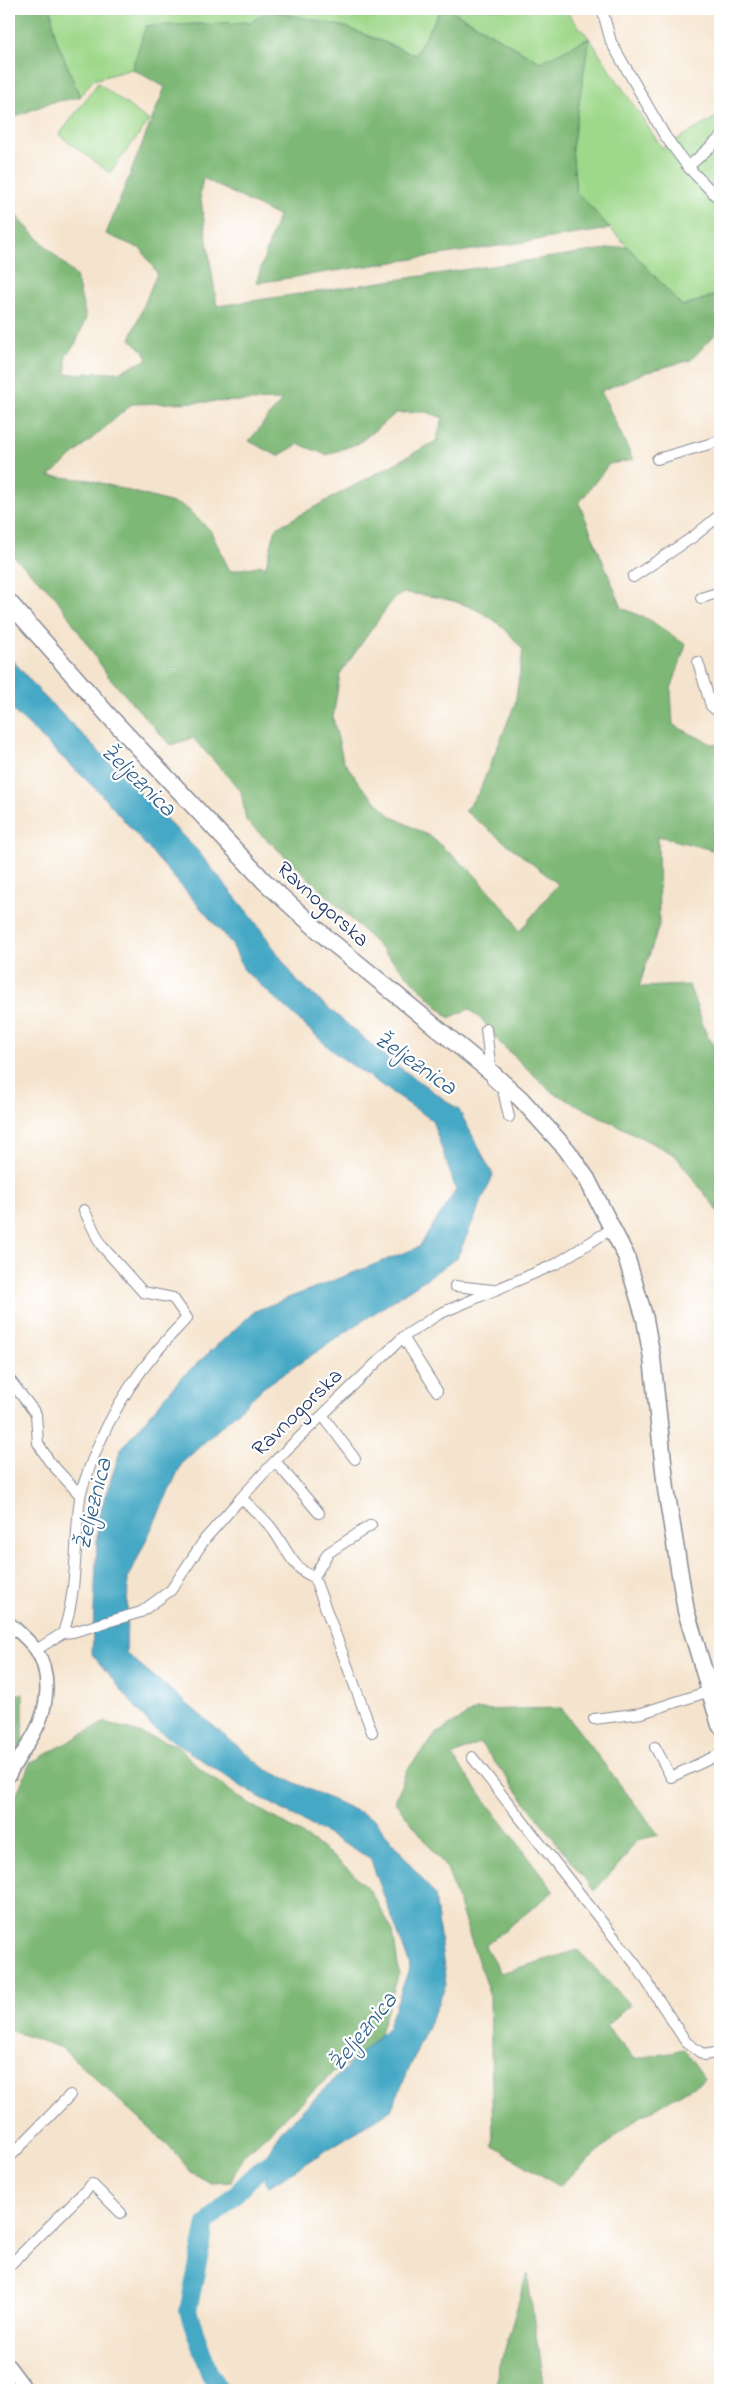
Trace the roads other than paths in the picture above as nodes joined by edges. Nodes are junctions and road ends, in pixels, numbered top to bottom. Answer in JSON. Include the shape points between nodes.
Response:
{"nodes":[{"id":1,"x":602,"y":9,"type":"edge"},
{"id":2,"x":720,"y":138,"type":"edge"},
{"id":3,"x":688,"y":167,"type":"junction"},
{"id":4,"x":720,"y":200,"type":"edge"},
{"id":5,"x":720,"y":441,"type":"edge"},
{"id":6,"x":657,"y":459,"type":"dead end"},
{"id":7,"x":720,"y":515,"type":"edge"},
{"id":8,"x":632,"y":577,"type":"dead end"},
{"id":9,"x":720,"y":592,"type":"edge"},
{"id":10,"x":701,"y":598,"type":"dead end"},
{"id":11,"x":9,"y":602,"type":"edge"},
{"id":12,"x":698,"y":662,"type":"dead end"},
{"id":13,"x":720,"y":713,"type":"edge"},
{"id":14,"x":486,"y":1029,"type":"dead end"},
{"id":15,"x":492,"y":1073,"type":"junction"},
{"id":16,"x":509,"y":1117,"type":"dead end"},
{"id":17,"x":84,"y":1210,"type":"dead end"},
{"id":18,"x":613,"y":1228,"type":"junction"},
{"id":19,"x":455,"y":1286,"type":"dead end"},
{"id":20,"x":494,"y":1290,"type":"junction"},
{"id":21,"x":403,"y":1337,"type":"junction"},
{"id":22,"x":9,"y":1379,"type":"edge"},
{"id":23,"x":437,"y":1391,"type":"dead end"},
{"id":24,"x":323,"y":1416,"type":"junction"},
{"id":25,"x":355,"y":1459,"type":"dead end"},
{"id":26,"x":275,"y":1461,"type":"junction"},
{"id":27,"x":80,"y":1496,"type":"junction"},
{"id":28,"x":241,"y":1498,"type":"junction"},
{"id":29,"x":319,"y":1513,"type":"dead end"},
{"id":30,"x":371,"y":1524,"type":"dead end"},
{"id":31,"x":314,"y":1577,"type":"junction"},
{"id":32,"x":9,"y":1622,"type":"edge"},
{"id":33,"x":62,"y":1633,"type":"junction"},
{"id":34,"x":36,"y":1650,"type":"junction"},
{"id":35,"x":710,"y":1691,"type":"junction"},
{"id":36,"x":719,"y":1715,"type":"edge"},
{"id":37,"x":594,"y":1719,"type":"dead end"},
{"id":38,"x":372,"y":1732,"type":"dead end"},
{"id":39,"x":655,"y":1747,"type":"dead end"},
{"id":40,"x":720,"y":1754,"type":"edge"},
{"id":41,"x":472,"y":1757,"type":"dead end"},
{"id":42,"x":9,"y":1776,"type":"edge"},
{"id":43,"x":720,"y":2052,"type":"edge"},
{"id":44,"x":70,"y":2095,"type":"dead end"},
{"id":45,"x":9,"y":2158,"type":"edge"},
{"id":46,"x":121,"y":2213,"type":"dead end"},
{"id":47,"x":9,"y":2266,"type":"edge"},
{"id":48,"x":9,"y":2366,"type":"edge"},
{"id":49,"x":20,"y":2388,"type":"edge"}],
"edges":[{"from":1,"to":3,"type":"street","via":[[611,42],[665,136]]},
{"from":2,"to":3,"type":"street"},
{"from":3,"to":4,"type":"street"},
{"from":5,"to":6,"type":"street"},
{"from":7,"to":8,"type":"street"},
{"from":9,"to":10,"type":"street"},
{"from":11,"to":15,"type":"main road","name":"Ravnogorska","via":[[109,716],[265,882],[335,946]]},
{"from":12,"to":13,"type":"street","via":[[712,706]]},
{"from":14,"to":15,"type":"street"},
{"from":15,"to":16,"type":"street","via":[[492,1080],[503,1090]]},
{"from":15,"to":18,"type":"main road","name":"Ravnogorska","via":[[567,1150]]},
{"from":17,"to":27,"type":"street","via":[[100,1245],[143,1292],[173,1298],[187,1318],[155,1351],[130,1384],[101,1436]]},
{"from":18,"to":20,"type":"street","name":"Ravnogorska","via":[[556,1264]]},
{"from":18,"to":35,"type":"main road","name":"Ravnogorska","via":[[626,1256],[645,1319],[666,1489],[686,1611]]},
{"from":19,"to":20,"type":"street"},
{"from":20,"to":21,"type":"street","name":"Ravnogorska","via":[[439,1314]]},
{"from":21,"to":23,"type":"street"},
{"from":21,"to":24,"type":"street","name":"Ravnogorska"},
{"from":22,"to":27,"type":"street","via":[[36,1414],[38,1443],[49,1461]]},
{"from":24,"to":25,"type":"street"},
{"from":24,"to":26,"type":"street","name":"Ravnogorska"},
{"from":26,"to":28,"type":"street","name":"Ravnogorska"},
{"from":26,"to":29,"type":"street"},
{"from":27,"to":33,"type":"street","via":[[74,1579],[69,1617]]},
{"from":28,"to":31,"type":"street","via":[[270,1526],[297,1566]]},
{"from":28,"to":33,"type":"street","name":"Ravnogorska","via":[[205,1539],[171,1590],[141,1612]]},
{"from":30,"to":31,"type":"street","via":[[328,1553]]},
{"from":31,"to":38,"type":"street"},
{"from":32,"to":34,"type":"street"},
{"from":33,"to":34,"type":"street","name":"Ravnogorska"},
{"from":34,"to":42,"type":"street","via":[[44,1666],[47,1683],[45,1705],[36,1730]]},
{"from":35,"to":36,"type":"main road","name":"Ravnogorska"},
{"from":35,"to":37,"type":"street","via":[[642,1713]]},
{"from":39,"to":40,"type":"street","via":[[671,1776]]},
{"from":41,"to":43,"type":"street","via":[[636,1965],[686,2042],[704,2055]]},
{"from":44,"to":45,"type":"street"},
{"from":46,"to":47,"type":"street","via":[[92,2184]]},
{"from":48,"to":49,"type":"street"}]}
